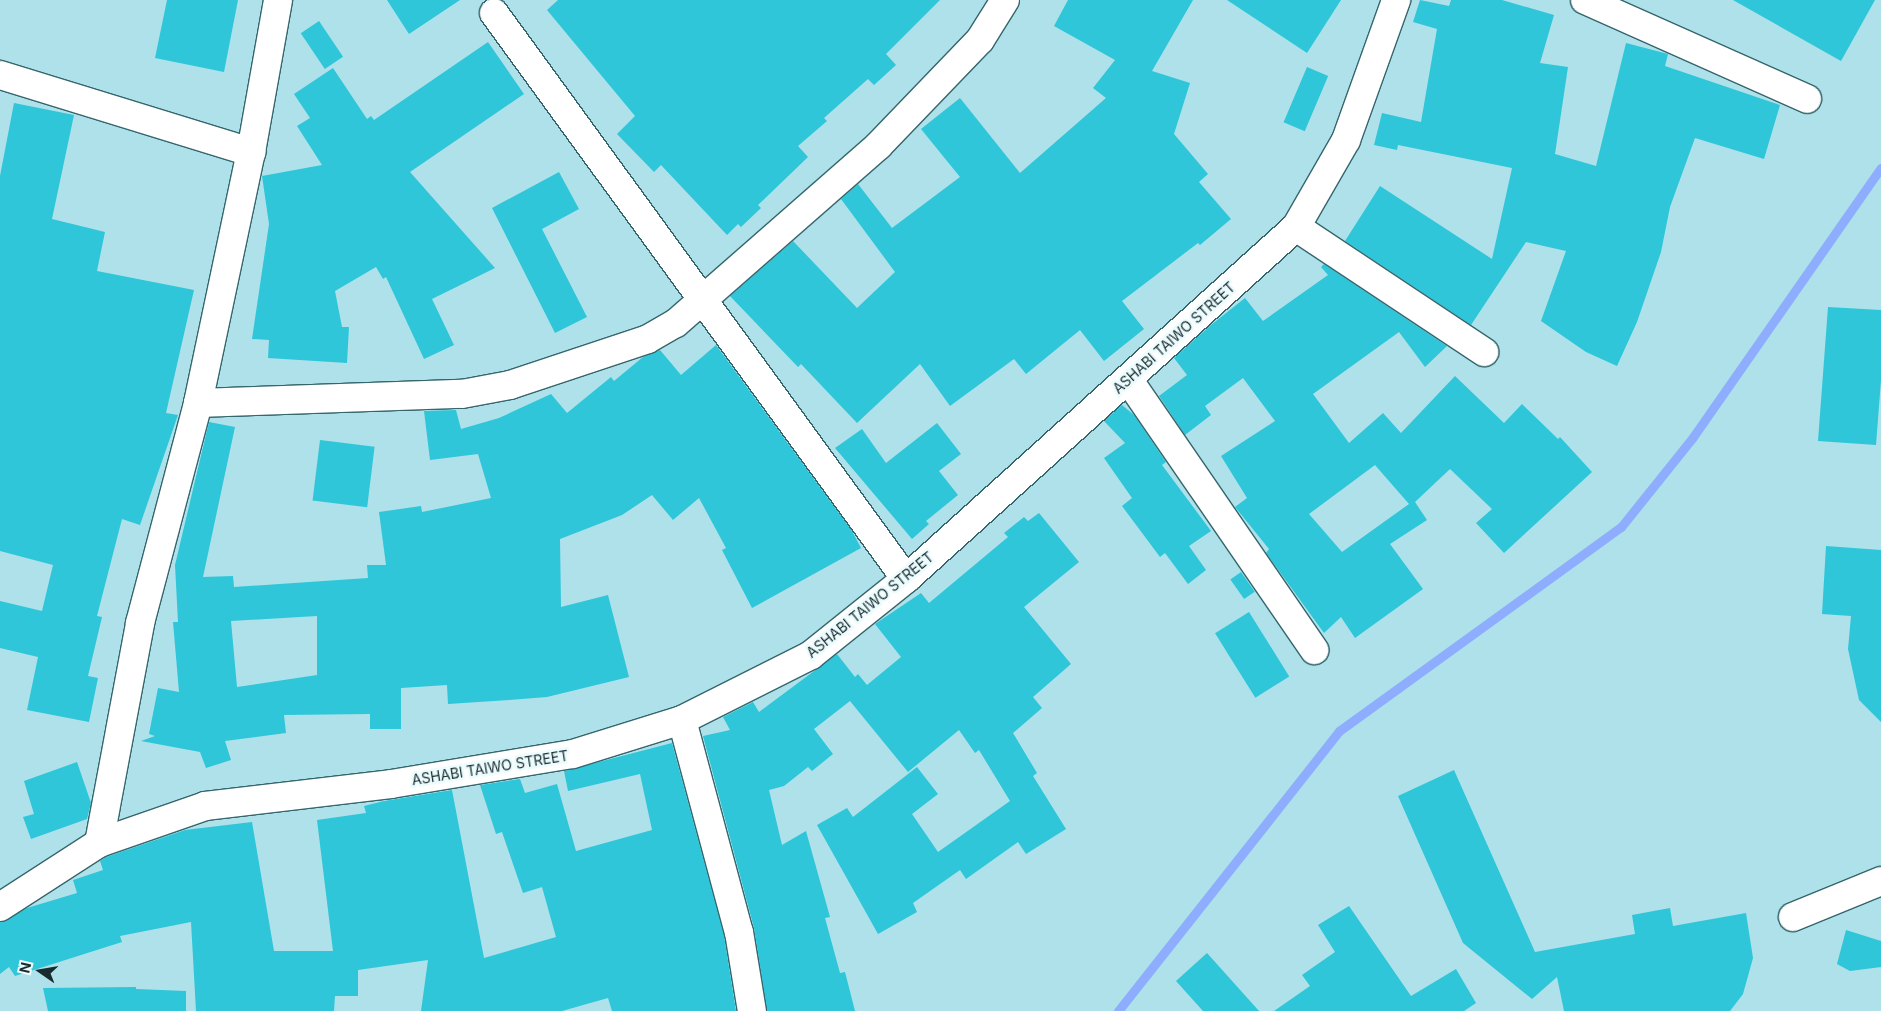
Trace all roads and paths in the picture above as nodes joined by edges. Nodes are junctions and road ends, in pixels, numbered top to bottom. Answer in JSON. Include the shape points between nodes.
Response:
{"nodes":[{"id":1,"x":278,"y":0,"type":"edge"},
{"id":2,"x":1005,"y":0,"type":"edge"},
{"id":3,"x":1396,"y":0,"type":"edge"},
{"id":4,"x":1585,"y":0,"type":"edge"},
{"id":5,"x":495,"y":4,"type":"edge"},
{"id":6,"x":0,"y":75,"type":"edge"},
{"id":7,"x":1807,"y":99,"type":"dead end"},
{"id":8,"x":251,"y":152,"type":"junction"},
{"id":9,"x":1296,"y":228,"type":"junction"},
{"id":10,"x":702,"y":299,"type":"junction"},
{"id":11,"x":1484,"y":352,"type":"dead end"},
{"id":12,"x":1128,"y":379,"type":"junction"},
{"id":13,"x":198,"y":403,"type":"junction"},
{"id":14,"x":906,"y":579,"type":"junction"},
{"id":15,"x":1314,"y":650,"type":"dead end"},
{"id":16,"x":682,"y":720,"type":"junction"},
{"id":17,"x":99,"y":843,"type":"junction"},
{"id":18,"x":1881,"y":881,"type":"edge"},
{"id":19,"x":0,"y":906,"type":"edge"},
{"id":20,"x":1794,"y":917,"type":"dead end"},
{"id":21,"x":752,"y":1011,"type":"edge"}],
"edges":[{"from":1,"to":8,"type":"street"},
{"from":2,"to":10,"type":"street","via":[[980,40],[878,146]]},
{"from":3,"to":9,"type":"street","name":"ASHABI TAIWO STREET","via":[[1346,140]]},
{"from":4,"to":7,"type":"street"},
{"from":5,"to":10,"type":"street"},
{"from":6,"to":8,"type":"street"},
{"from":8,"to":13,"type":"street"},
{"from":9,"to":11,"type":"street"},
{"from":9,"to":12,"type":"street","name":"ASHABI TAIWO STREET"},
{"from":10,"to":13,"type":"street","via":[[676,323],[648,339],[510,385],[462,394]]},
{"from":10,"to":14,"type":"street"},
{"from":12,"to":14,"type":"street","name":"ASHABI TAIWO STREET"},
{"from":12,"to":15,"type":"street"},
{"from":13,"to":17,"type":"street","via":[[140,622]]},
{"from":14,"to":16,"type":"street","name":"ASHABI TAIWO STREET","via":[[811,655]]},
{"from":16,"to":17,"type":"street","name":"ASHABI TAIWO STREET","via":[[573,754],[391,784],[205,806]]},
{"from":16,"to":21,"type":"street","via":[[739,932]]},
{"from":17,"to":19,"type":"street","name":"ASHABI TAIWO STREET"},
{"from":18,"to":20,"type":"street"}]}
